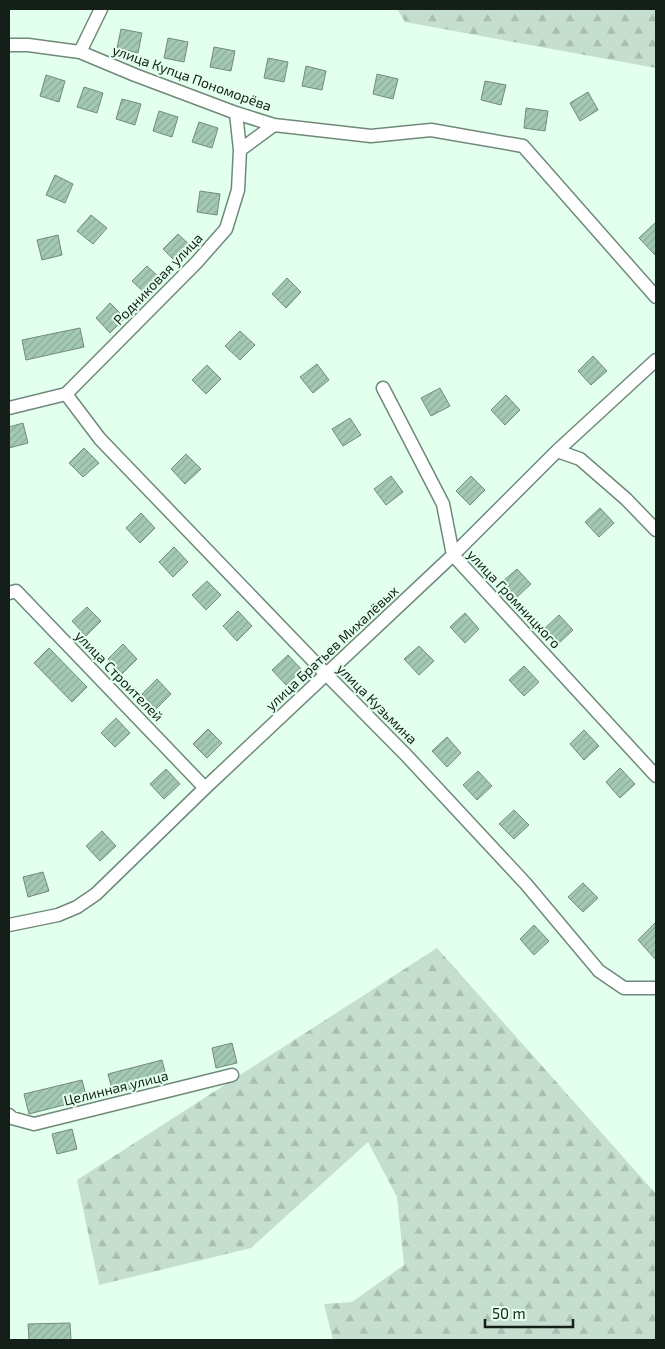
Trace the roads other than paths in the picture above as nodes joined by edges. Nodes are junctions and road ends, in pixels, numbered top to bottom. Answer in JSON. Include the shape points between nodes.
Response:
{"nodes":[{"id":1,"x":101,"y":9,"type":"edge"},
{"id":2,"x":9,"y":46,"type":"edge"},
{"id":3,"x":80,"y":52,"type":"junction"},
{"id":4,"x":236,"y":113,"type":"junction"},
{"id":5,"x":274,"y":125,"type":"junction"},
{"id":6,"x":240,"y":150,"type":"junction"},
{"id":7,"x":656,"y":297,"type":"edge"},
{"id":8,"x":656,"y":360,"type":"edge"},
{"id":9,"x":383,"y":388,"type":"dead end"},
{"id":10,"x":66,"y":394,"type":"junction"},
{"id":11,"x":9,"y":408,"type":"edge"},
{"id":12,"x":556,"y":451,"type":"junction"},
{"id":13,"x":656,"y":530,"type":"edge"},
{"id":14,"x":452,"y":555,"type":"junction"},
{"id":15,"x":9,"y":593,"type":"edge"},
{"id":16,"x":326,"y":674,"type":"junction"},
{"id":17,"x":656,"y":776,"type":"edge"},
{"id":18,"x":205,"y":788,"type":"junction"},
{"id":19,"x":9,"y":925,"type":"edge"},
{"id":20,"x":656,"y":988,"type":"edge"},
{"id":21,"x":232,"y":1075,"type":"dead end"},
{"id":22,"x":9,"y":1115,"type":"edge"}],
"edges":[{"from":1,"to":3,"type":"street"},
{"from":2,"to":3,"type":"street","name":"улица Купца Пономорёва","via":[[28,45]]},
{"from":3,"to":4,"type":"street","name":"улица Купца Пономорёва"},
{"from":4,"to":5,"type":"street","name":"улица Купца Пономорёва"},
{"from":4,"to":6,"type":"street","name":"Родниковая улица"},
{"from":5,"to":6,"type":"street"},
{"from":5,"to":7,"type":"street","name":"улица Купца Пономорёва","via":[[371,136],[431,130],[523,146]]},
{"from":6,"to":10,"type":"street","name":"Родниковая улица","via":[[238,190],[226,229]]},
{"from":8,"to":12,"type":"street","name":"улица Братьев Михалёвых"},
{"from":9,"to":14,"type":"street","name":"улица Громницкого","via":[[443,504]]},
{"from":10,"to":11,"type":"street"},
{"from":10,"to":16,"type":"street","name":"улица Кузьмина","via":[[100,439]]},
{"from":12,"to":13,"type":"street","via":[[580,460]]},
{"from":12,"to":14,"type":"street","name":"улица Братьев Михалёвых"},
{"from":14,"to":16,"type":"street","name":"улица Братьев Михалёвых"},
{"from":14,"to":17,"type":"street","name":"улица Громницкого"},
{"from":15,"to":18,"type":"street","name":"улица Строителей","via":[[16,591]]},
{"from":16,"to":18,"type":"street","name":"улица Братьев Михалёвых"},
{"from":16,"to":20,"type":"street","name":"улица Кузьмина","via":[[526,884],[599,971],[624,988]]},
{"from":18,"to":19,"type":"street","name":"улица Братьев Михалёвых","via":[[84,903],[58,915]]},
{"from":21,"to":22,"type":"street","name":"Целинная улица","via":[[34,1124]]}]}
